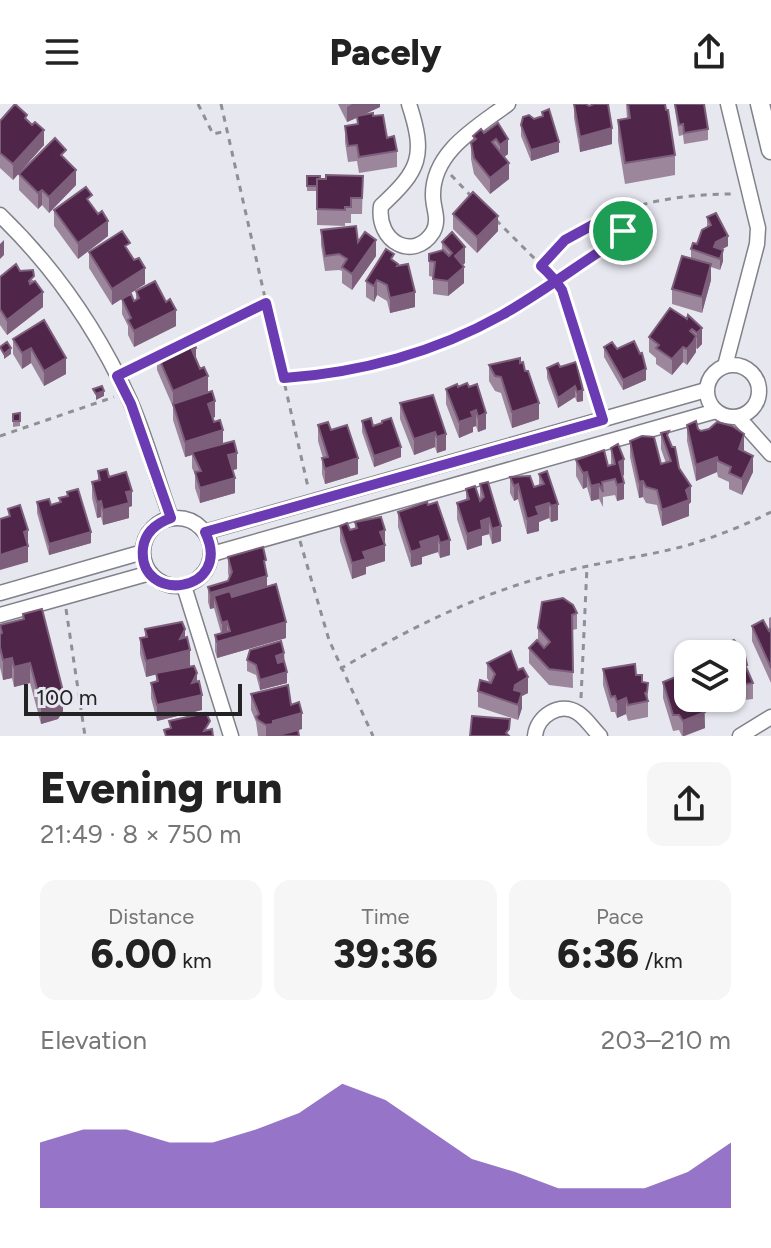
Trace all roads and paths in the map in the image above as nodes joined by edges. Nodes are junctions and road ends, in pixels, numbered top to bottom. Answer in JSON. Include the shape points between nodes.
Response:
{"nodes":[{"id":1,"x":198,"y":104,"type":"edge"},
{"id":2,"x":221,"y":104,"type":"edge"},
{"id":3,"x":409,"y":104,"type":"edge"},
{"id":4,"x":500,"y":104,"type":"edge"},
{"id":5,"x":508,"y":104,"type":"edge"},
{"id":6,"x":728,"y":104,"type":"edge"},
{"id":7,"x":760,"y":104,"type":"edge"},
{"id":8,"x":226,"y":131,"type":"junction"},
{"id":9,"x":771,"y":150,"type":"edge"},
{"id":10,"x":441,"y":165,"type":"junction"},
{"id":11,"x":751,"y":193,"type":"junction"},
{"id":12,"x":474,"y":199,"type":"edge"},
{"id":13,"x":0,"y":215,"type":"edge"},
{"id":14,"x":611,"y":215,"type":"junction"},
{"id":15,"x":496,"y":221,"type":"edge"},
{"id":16,"x":541,"y":266,"type":"junction"},
{"id":17,"x":555,"y":280,"type":"junction"},
{"id":18,"x":266,"y":303,"type":"junction"},
{"id":19,"x":185,"y":343,"type":"edge"},
{"id":20,"x":158,"y":356,"type":"edge"},
{"id":21,"x":725,"y":366,"type":"junction"},
{"id":22,"x":771,"y":372,"type":"edge"},
{"id":23,"x":117,"y":376,"type":"junction"},
{"id":24,"x":755,"y":377,"type":"junction"},
{"id":25,"x":284,"y":378,"type":"junction"},
{"id":26,"x":706,"y":390,"type":"junction"},
{"id":27,"x":126,"y":393,"type":"junction"},
{"id":28,"x":764,"y":398,"type":"edge"},
{"id":29,"x":716,"y":411,"type":"junction"},
{"id":30,"x":738,"y":417,"type":"junction"},
{"id":31,"x":603,"y":420,"type":"junction"},
{"id":32,"x":0,"y":427,"type":"edge"},
{"id":33,"x":2,"y":435,"type":"edge"},
{"id":34,"x":771,"y":454,"type":"edge"},
{"id":35,"x":312,"y":502,"type":"junction"},
{"id":36,"x":771,"y":512,"type":"edge"},
{"id":37,"x":171,"y":518,"type":"junction"},
{"id":38,"x":297,"y":530,"type":"junction"},
{"id":39,"x":205,"y":532,"type":"junction"},
{"id":40,"x":143,"y":552,"type":"junction"},
{"id":41,"x":212,"y":554,"type":"junction"},
{"id":42,"x":587,"y":565,"type":"junction"},
{"id":43,"x":150,"y":573,"type":"junction"},
{"id":44,"x":184,"y":586,"type":"junction"},
{"id":45,"x":0,"y":593,"type":"edge"},
{"id":46,"x":64,"y":597,"type":"junction"},
{"id":47,"x":0,"y":615,"type":"edge"},
{"id":48,"x":340,"y":669,"type":"junction"},
{"id":49,"x":581,"y":714,"type":"junction"},
{"id":50,"x":771,"y":717,"type":"edge"},
{"id":51,"x":85,"y":736,"type":"edge"},
{"id":52,"x":231,"y":736,"type":"edge"},
{"id":53,"x":373,"y":736,"type":"edge"},
{"id":54,"x":535,"y":736,"type":"edge"},
{"id":55,"x":600,"y":736,"type":"edge"},
{"id":56,"x":740,"y":736,"type":"edge"}],
"edges":[{"from":1,"to":8,"type":"path","via":[[211,133]]},
{"from":2,"to":8,"type":"path"},
{"from":3,"to":10,"type":"street","via":[[418,155],[404,185],[381,206],[379,220],[394,243],[422,243],[432,233]]},
{"from":4,"to":5,"type":"street"},
{"from":5,"to":10,"type":"street","via":[[460,139]]},
{"from":6,"to":11,"type":"street"},
{"from":7,"to":9,"type":"street"},
{"from":8,"to":18,"type":"path"},
{"from":10,"to":12,"type":"path"},
{"from":11,"to":14,"type":"path","via":[[667,199]]},
{"from":11,"to":21,"type":"street","via":[[757,244]]},
{"from":13,"to":23,"type":"street","via":[[58,280]]},
{"from":14,"to":16,"type":"path","via":[[565,240]]},
{"from":14,"to":17,"type":"path","via":[[623,236]]},
{"from":15,"to":16,"type":"path"},
{"from":16,"to":17,"type":"path"},
{"from":17,"to":25,"type":"path","via":[[503,314],[401,359]]},
{"from":17,"to":31,"type":"path"},
{"from":18,"to":19,"type":"path"},
{"from":18,"to":25,"type":"path"},
{"from":20,"to":23,"type":"path"},
{"from":21,"to":24,"type":"street","via":[[742,366]]},
{"from":21,"to":26,"type":"street","via":[[714,373]]},
{"from":22,"to":24,"type":"street"},
{"from":23,"to":27,"type":"street"},
{"from":24,"to":28,"type":"street"},
{"from":25,"to":35,"type":"path"},
{"from":26,"to":29,"type":"street"},
{"from":26,"to":31,"type":"street"},
{"from":27,"to":33,"type":"path"},
{"from":27,"to":37,"type":"street"},
{"from":28,"to":30,"type":"street"},
{"from":29,"to":30,"type":"street"},
{"from":29,"to":38,"type":"street"},
{"from":30,"to":34,"type":"street"},
{"from":31,"to":35,"type":"street"},
{"from":32,"to":33,"type":"path"},
{"from":35,"to":39,"type":"street"},
{"from":36,"to":42,"type":"path","via":[[684,546]]},
{"from":37,"to":39,"type":"street","via":[[187,519]]},
{"from":37,"to":40,"type":"street","via":[[151,530]]},
{"from":38,"to":41,"type":"street"},
{"from":38,"to":48,"type":"path"},
{"from":39,"to":41,"type":"street"},
{"from":40,"to":43,"type":"street"},
{"from":40,"to":45,"type":"street"},
{"from":41,"to":44,"type":"street","via":[[203,575]]},
{"from":42,"to":48,"type":"path","via":[[438,616]]},
{"from":42,"to":49,"type":"path"},
{"from":43,"to":44,"type":"street","via":[[169,586]]},
{"from":43,"to":46,"type":"street"},
{"from":44,"to":52,"type":"street"},
{"from":46,"to":47,"type":"street"},
{"from":46,"to":51,"type":"path"},
{"from":48,"to":53,"type":"path"},
{"from":49,"to":54,"type":"street","via":[[549,713]]},
{"from":49,"to":55,"type":"street"},
{"from":50,"to":56,"type":"street"}]}
